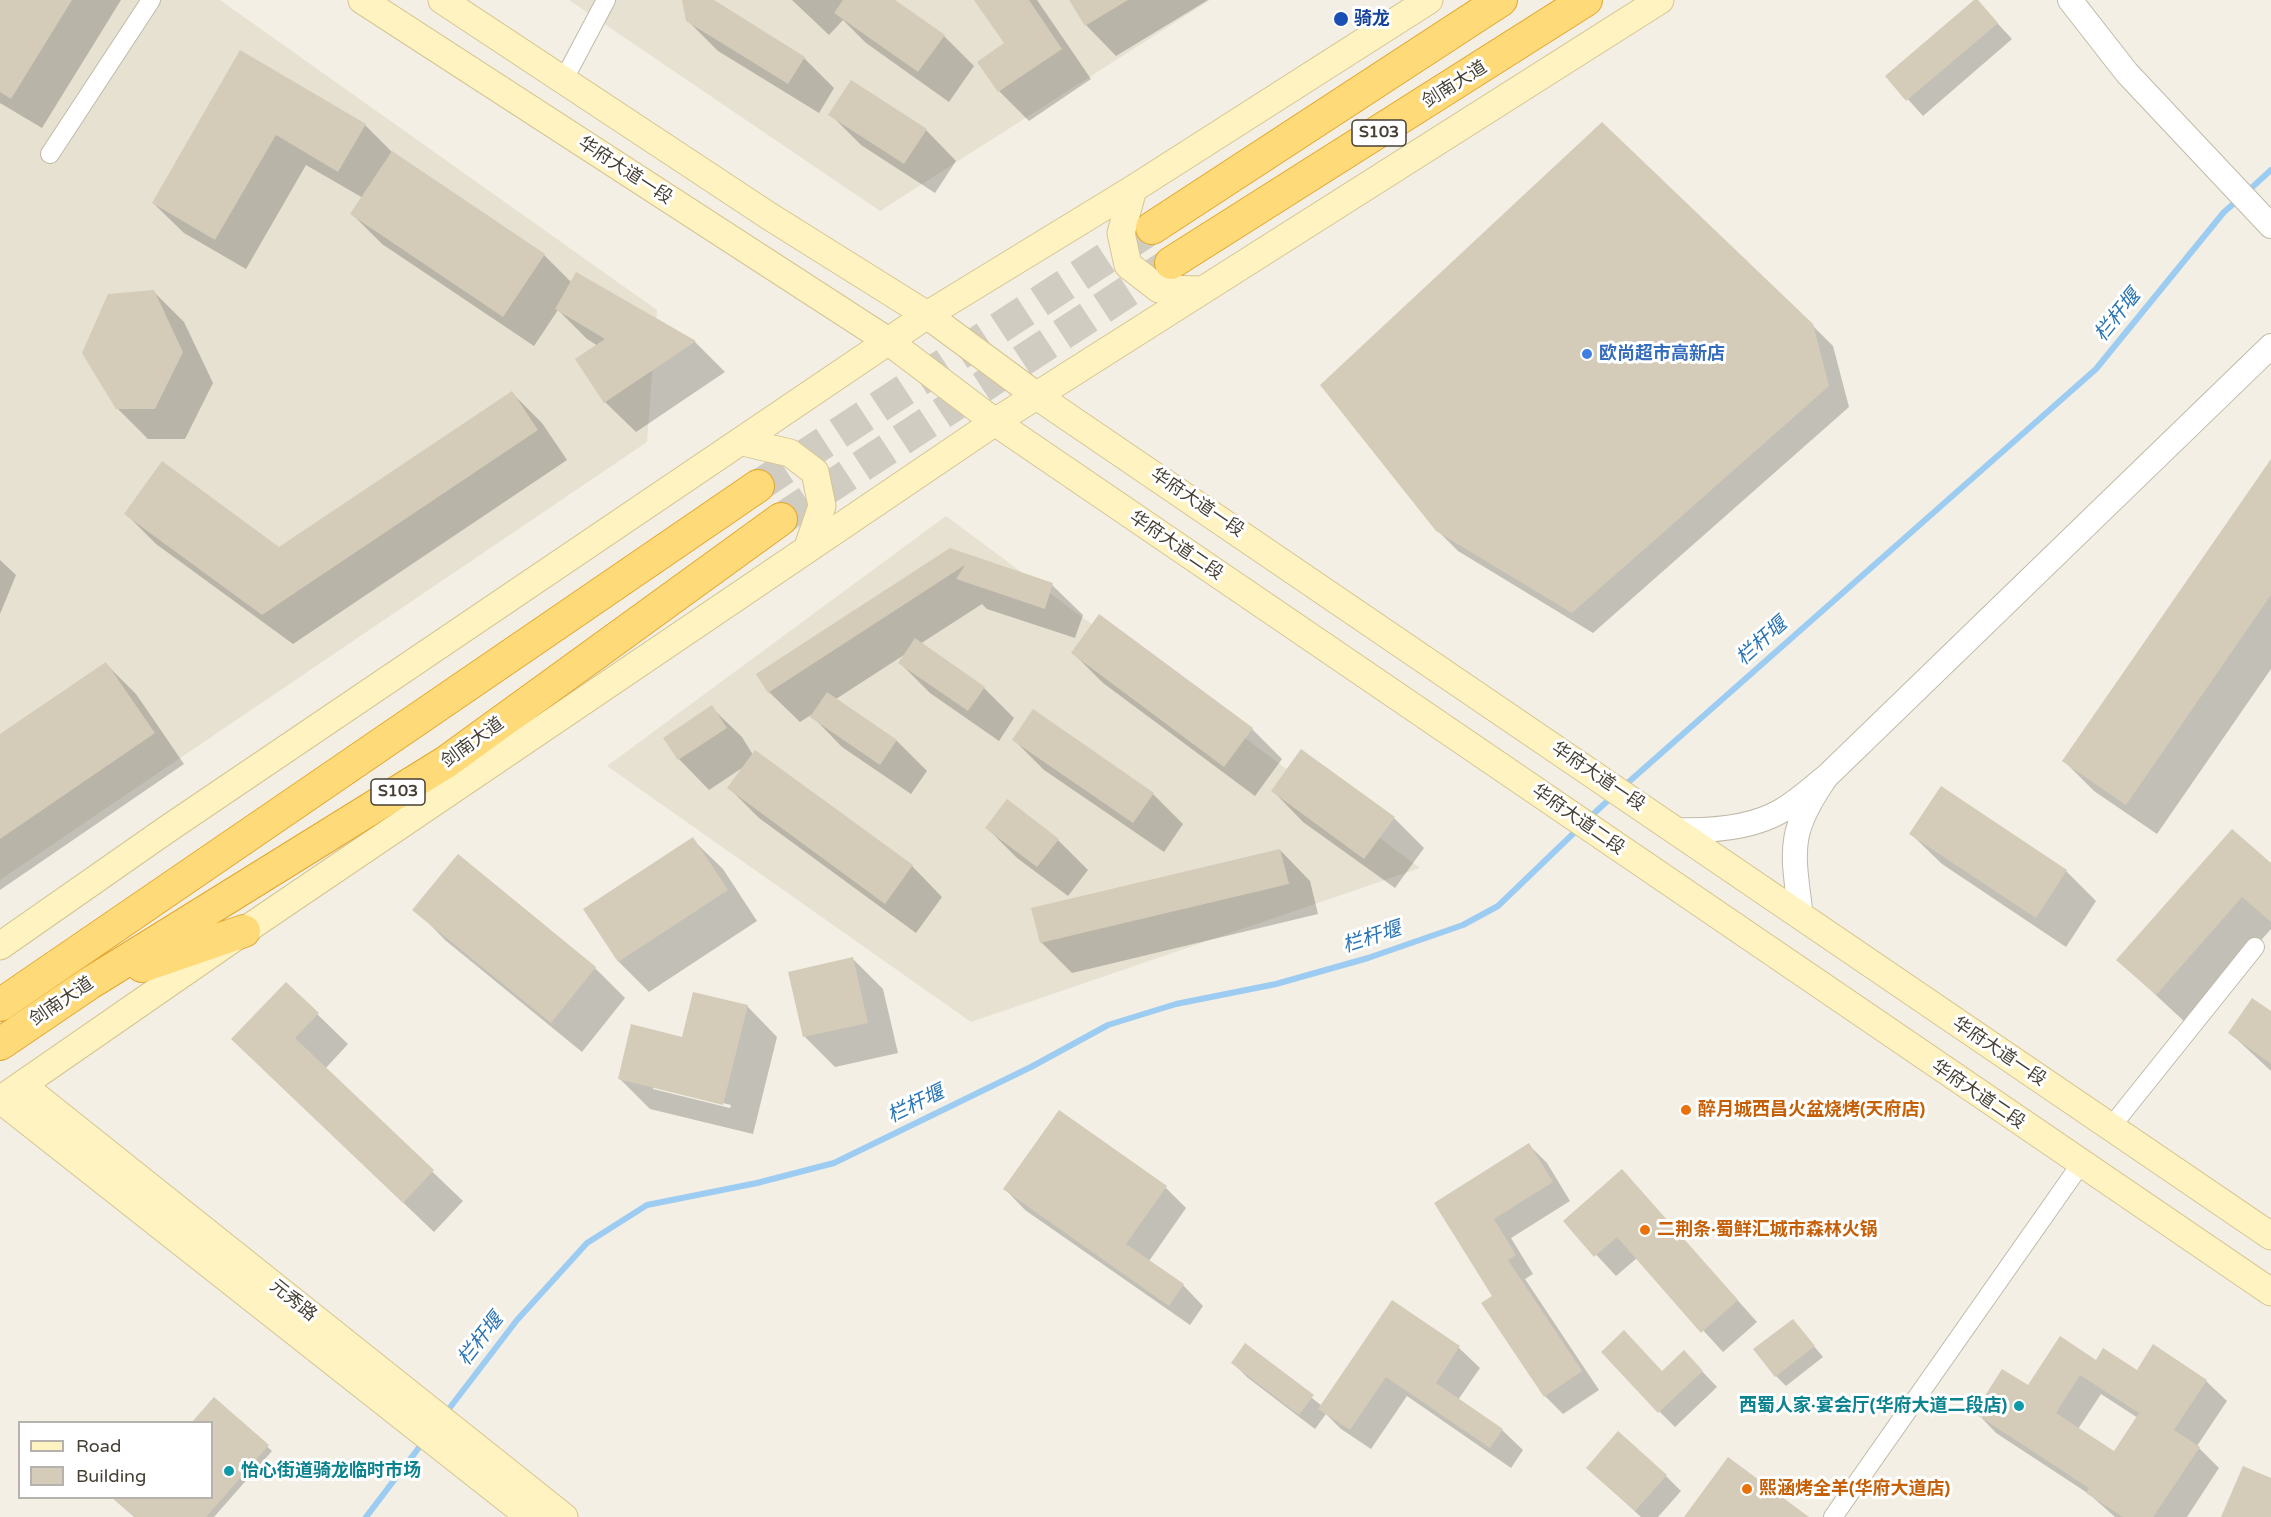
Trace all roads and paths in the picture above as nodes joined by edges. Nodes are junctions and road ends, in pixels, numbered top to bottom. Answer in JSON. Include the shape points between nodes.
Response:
{"nodes":[{"id":1,"x":151,"y":0,"type":"edge"},
{"id":2,"x":362,"y":0,"type":"edge"},
{"id":3,"x":442,"y":0,"type":"edge"},
{"id":4,"x":606,"y":0,"type":"edge"},
{"id":5,"x":1429,"y":0,"type":"edge"},
{"id":6,"x":1501,"y":0,"type":"edge"},
{"id":7,"x":1586,"y":0,"type":"edge"},
{"id":8,"x":1660,"y":0,"type":"edge"},
{"id":9,"x":2070,"y":0,"type":"edge"},
{"id":10,"x":563,"y":81,"type":"junction"},
{"id":11,"x":50,"y":154,"type":"dead end"},
{"id":12,"x":1133,"y":189,"type":"junction"},
{"id":13,"x":2265,"y":220,"type":"edge"},
{"id":14,"x":1152,"y":228,"type":"tunnel mouth"},
{"id":15,"x":1171,"y":263,"type":"tunnel mouth"},
{"id":16,"x":1203,"y":290,"type":"junction"},
{"id":17,"x":927,"y":315,"type":"junction"},
{"id":18,"x":888,"y":341,"type":"junction"},
{"id":19,"x":2271,"y":345,"type":"edge"},
{"id":20,"x":1037,"y":396,"type":"junction"},
{"id":21,"x":995,"y":422,"type":"junction"},
{"id":22,"x":743,"y":442,"type":"junction"},
{"id":23,"x":758,"y":486,"type":"tunnel mouth"},
{"id":24,"x":781,"y":519,"type":"tunnel mouth"},
{"id":25,"x":808,"y":547,"type":"junction"},
{"id":26,"x":1826,"y":777,"type":"junction"},
{"id":27,"x":1676,"y":830,"type":"junction"},
{"id":28,"x":1800,"y":917,"type":"junction"},
{"id":29,"x":244,"y":931,"type":"junction"},
{"id":30,"x":0,"y":946,"type":"edge"},
{"id":31,"x":2255,"y":947,"type":"dead end"},
{"id":32,"x":90,"y":983,"type":"junction"},
{"id":33,"x":0,"y":1005,"type":"edge"},
{"id":34,"x":0,"y":1044,"type":"edge"},
{"id":35,"x":8,"y":1095,"type":"edge"},
{"id":36,"x":2110,"y":1128,"type":"junction"},
{"id":37,"x":2080,"y":1165,"type":"junction"},
{"id":38,"x":2271,"y":1236,"type":"edge"},
{"id":39,"x":2271,"y":1293,"type":"edge"},
{"id":40,"x":457,"y":1444,"type":"junction"},
{"id":41,"x":530,"y":1517,"type":"edge"},
{"id":42,"x":564,"y":1517,"type":"edge"},
{"id":43,"x":1833,"y":1517,"type":"edge"}],
"edges":[{"from":1,"to":11,"type":"street"},
{"from":2,"to":18,"type":"main road","name":"华府大道一段"},
{"from":3,"to":10,"type":"main road","name":"华府大道一段"},
{"from":4,"to":10,"type":"street"},
{"from":5,"to":12,"type":"main road"},
{"from":6,"to":14,"type":"highway","number":"S103"},
{"from":7,"to":15,"type":"highway","name":"剑南大道","number":"S103"},
{"from":8,"to":16,"type":"main road"},
{"from":9,"to":13,"type":"street","via":[[2127,74]]},
{"from":10,"to":17,"type":"main road","name":"华府大道一段"},
{"from":12,"to":16,"type":"main road","via":[[1121,232],[1128,265],[1159,289]]},
{"from":12,"to":17,"type":"main road"},
{"from":16,"to":20,"type":"main road"},
{"from":17,"to":18,"type":"main road"},
{"from":17,"to":20,"type":"main road","name":"华府大道一段"},
{"from":18,"to":21,"type":"main road","name":"华府大道二段"},
{"from":18,"to":22,"type":"main road"},
{"from":19,"to":26,"type":"street"},
{"from":20,"to":21,"type":"main road"},
{"from":20,"to":27,"type":"main road","name":"华府大道一段"},
{"from":21,"to":25,"type":"main road"},
{"from":21,"to":37,"type":"main road","name":"华府大道二段"},
{"from":22,"to":25,"type":"main road","via":[[790,453],[815,472],[822,506]]},
{"from":22,"to":30,"type":"main road"},
{"from":23,"to":33,"type":"highway","name":"剑南大道","number":"S103"},
{"from":24,"to":32,"type":"highway","name":"剑南大道","number":"S103","via":[[446,762]]},
{"from":25,"to":29,"type":"main road"},
{"from":26,"to":27,"type":"street","via":[[1780,812],[1745,824]]},
{"from":26,"to":28,"type":"street","via":[[1806,806],[1797,829],[1794,855]]},
{"from":27,"to":28,"type":"main road","name":"华府大道一段"},
{"from":28,"to":36,"type":"main road","name":"华府大道一段"},
{"from":29,"to":32,"type":"highway"},
{"from":29,"to":35,"type":"main road"},
{"from":31,"to":36,"type":"street"},
{"from":32,"to":34,"type":"highway","name":"剑南大道","number":"S103"},
{"from":35,"to":40,"type":"main road","name":"元秀路"},
{"from":36,"to":38,"type":"main road","name":"华府大道一段"},
{"from":37,"to":39,"type":"main road","name":"华府大道二段"},
{"from":37,"to":43,"type":"street"},
{"from":40,"to":41,"type":"main road","name":"元秀路"},
{"from":40,"to":42,"type":"main road","name":"元秀路"}]}
